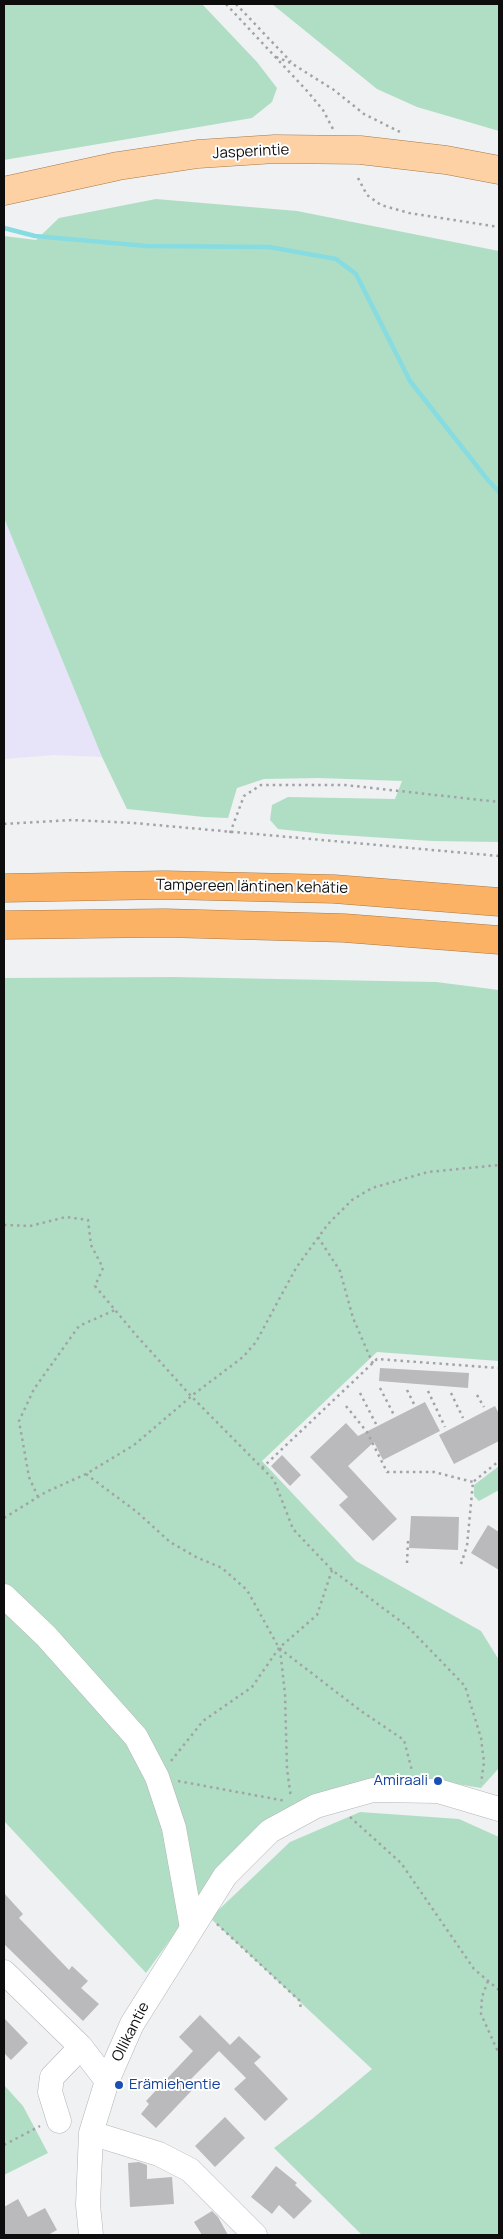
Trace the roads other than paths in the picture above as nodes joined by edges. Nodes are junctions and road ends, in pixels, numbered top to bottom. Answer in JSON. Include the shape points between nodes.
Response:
{"nodes":[{"id":1,"x":499,"y":170,"type":"edge"},
{"id":2,"x":4,"y":191,"type":"edge"},
{"id":3,"x":4,"y":888,"type":"edge"},
{"id":4,"x":499,"y":902,"type":"edge"},
{"id":5,"x":4,"y":925,"type":"edge"},
{"id":6,"x":499,"y":940,"type":"edge"},
{"id":7,"x":4,"y":1596,"type":"edge"},
{"id":8,"x":489,"y":1805,"type":"edge"},
{"id":9,"x":201,"y":1922,"type":"junction"},
{"id":10,"x":4,"y":1972,"type":"edge"},
{"id":11,"x":81,"y":2047,"type":"junction"},
{"id":12,"x":107,"y":2081,"type":"junction"},
{"id":13,"x":58,"y":2121,"type":"road end"},
{"id":14,"x":91,"y":2133,"type":"junction"},
{"id":15,"x":92,"y":2235,"type":"edge"},
{"id":16,"x":255,"y":2235,"type":"edge"}],
"edges":[{"from":1,"to":2,"type":"main road","name":"Jasperintie","via":[[360,150],[275,149],[198,154],[118,166]]},
{"from":3,"to":4,"type":"highway","name":"Tampereen läntinen kehätie","via":[[165,885],[334,889]]},
{"from":5,"to":6,"type":"highway","via":[[165,923],[344,928]]},
{"from":7,"to":9,"type":"street","via":[[46,1636],[136,1737],[157,1777]]},
{"from":8,"to":9,"type":"street","name":"Ollikantie","via":[[438,1791],[373,1790],[316,1806],[270,1831],[225,1876]]},
{"from":9,"to":12,"type":"street","name":"Ollikantie","via":[[132,2024]]},
{"from":10,"to":11,"type":"street"},
{"from":11,"to":12,"type":"street"},
{"from":11,"to":13,"type":"street","via":[[52,2077],[50,2092]]},
{"from":12,"to":14,"type":"street","name":"Ollikantie"},
{"from":14,"to":15,"type":"street","name":"Ollikantie","via":[[88,2206]]},
{"from":14,"to":16,"type":"street","via":[[159,2154],[190,2170]]}]}
